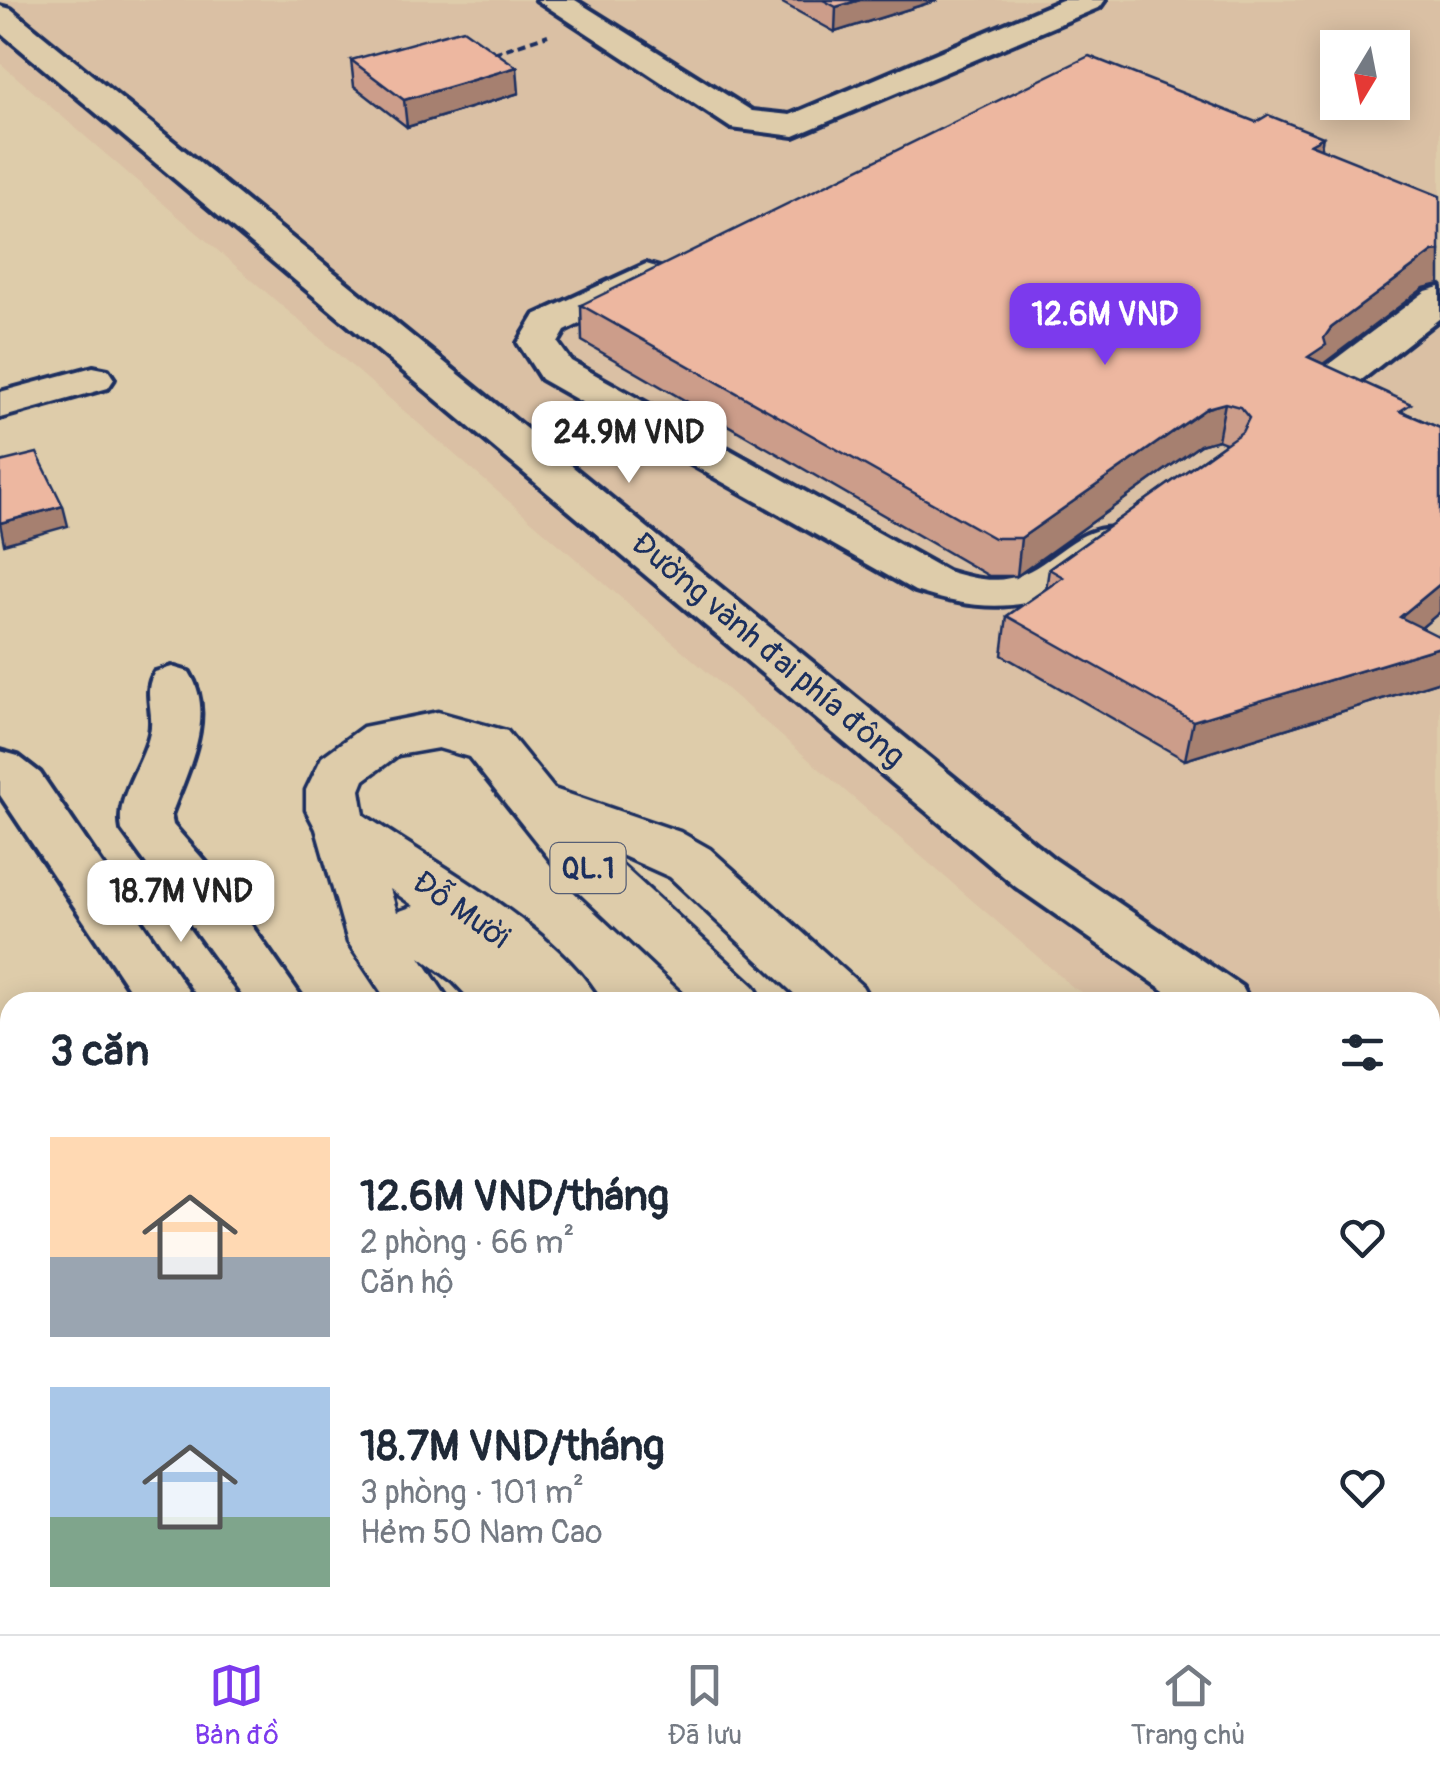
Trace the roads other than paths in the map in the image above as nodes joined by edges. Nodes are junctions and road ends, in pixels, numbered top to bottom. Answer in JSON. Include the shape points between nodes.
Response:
{"nodes":[{"id":1,"x":553,"y":0,"type":"edge"},
{"id":2,"x":1089,"y":0,"type":"edge"},
{"id":3,"x":0,"y":16,"type":"edge"},
{"id":4,"x":688,"y":256,"type":"edge"},
{"id":5,"x":1440,"y":299,"type":"edge"},
{"id":6,"x":1340,"y":376,"type":"edge"},
{"id":7,"x":93,"y":379,"type":"dead end"},
{"id":8,"x":0,"y":405,"type":"edge"},
{"id":9,"x":1140,"y":516,"type":"edge"},
{"id":10,"x":172,"y":683,"type":"dead end"},
{"id":11,"x":0,"y":768,"type":"edge"},
{"id":12,"x":534,"y":802,"type":"junction"},
{"id":13,"x":344,"y":829,"type":"junction"},
{"id":14,"x":358,"y":884,"type":"junction"},
{"id":15,"x":161,"y":992,"type":"edge"},
{"id":16,"x":270,"y":992,"type":"edge"},
{"id":17,"x":413,"y":992,"type":"edge"},
{"id":18,"x":499,"y":992,"type":"edge"},
{"id":19,"x":561,"y":992,"type":"edge"},
{"id":20,"x":718,"y":992,"type":"edge"},
{"id":21,"x":829,"y":992,"type":"edge"},
{"id":22,"x":1207,"y":992,"type":"edge"}],
"edges":[{"from":1,"to":2,"type":"street","via":[[743,120],[794,126]]},
{"from":3,"to":22,"type":"street","name":"Đường vành đai phía đông","via":[[1034,873]]},
{"from":4,"to":9,"type":"street","via":[[549,323],[538,343],[556,370],[931,581],[965,593],[1030,592]]},
{"from":5,"to":6,"type":"street"},
{"from":7,"to":8,"type":"street"},
{"from":10,"to":16,"type":"street","via":[[176,731],[145,815],[148,830]]},
{"from":11,"to":15,"type":"street","via":[[22,786]]},
{"from":12,"to":13,"type":"highway","name":"Đỗ Mười","number":"QL.1","via":[[488,744],[452,732],[409,732],[382,740],[341,770],[333,810]]},
{"from":12,"to":20,"type":"highway","name":"Đỗ Mười","number":"QL.1","via":[[588,868]]},
{"from":12,"to":21,"type":"highway","via":[[690,863]]},
{"from":13,"to":14,"type":"highway","name":"Đỗ Mười","number":"QL.1"},
{"from":13,"to":19,"type":"highway","name":"Đỗ Mười","via":[[526,954]]},
{"from":14,"to":17,"type":"highway","via":[[377,942]]},
{"from":14,"to":18,"type":"highway","name":"Đỗ Mười","via":[[475,966]]}]}
